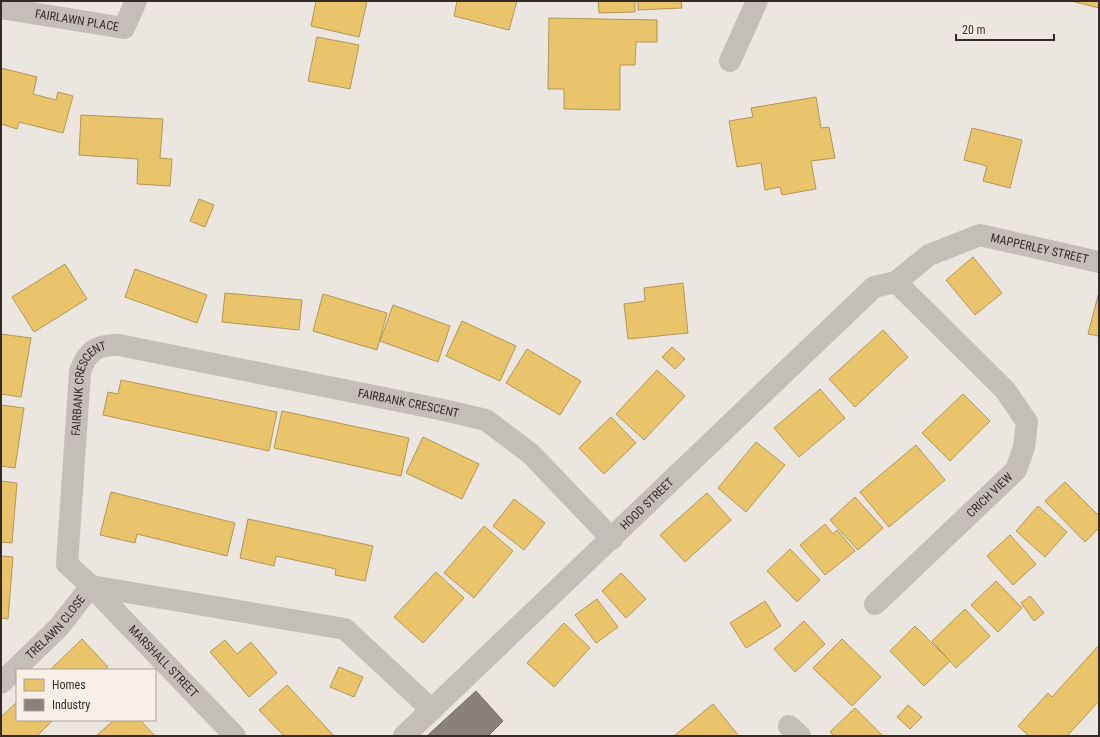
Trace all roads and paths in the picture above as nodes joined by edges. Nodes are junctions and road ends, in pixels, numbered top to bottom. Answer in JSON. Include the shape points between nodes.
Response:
{"nodes":[{"id":1,"x":136,"y":1,"type":"edge"},
{"id":2,"x":757,"y":1,"type":"edge"},
{"id":3,"x":1,"y":8,"type":"edge"},
{"id":4,"x":730,"y":61,"type":"dead end"},
{"id":5,"x":1099,"y":262,"type":"edge"},
{"id":6,"x":896,"y":282,"type":"junction"},
{"id":7,"x":612,"y":539,"type":"junction"},
{"id":8,"x":91,"y":586,"type":"junction"},
{"id":9,"x":874,"y":604,"type":"dead end"},
{"id":10,"x":1,"y":683,"type":"edge"},
{"id":11,"x":432,"y":710,"type":"junction"},
{"id":12,"x":236,"y":736,"type":"edge"},
{"id":13,"x":404,"y":736,"type":"edge"}],
"edges":[{"from":1,"to":3,"type":"street","name":"FAIRLAWN PLACE","via":[[124,28]]},
{"from":2,"to":4,"type":"street"},
{"from":5,"to":6,"type":"street","name":"MAPPERLEY STREET","via":[[980,235],[929,256]]},
{"from":6,"to":7,"type":"street","name":"HOOD STREET","via":[[874,287]]},
{"from":6,"to":9,"type":"street","name":"CRICH VIEW","via":[[1005,390],[1027,422],[1024,447],[1016,470]]},
{"from":7,"to":8,"type":"street","name":"FAIRBANK CRESCENT","via":[[531,454],[486,420],[110,345],[94,350],[83,363],[80,372],[67,564]]},
{"from":7,"to":11,"type":"street","name":"HOOD STREET"},
{"from":8,"to":10,"type":"street","name":"TRELAWN CLOSE","via":[[59,626]]},
{"from":8,"to":11,"type":"street","via":[[345,628]]},
{"from":8,"to":12,"type":"street","name":"MARSHALL STREET"},
{"from":11,"to":13,"type":"street","name":"HOOD STREET"}]}
